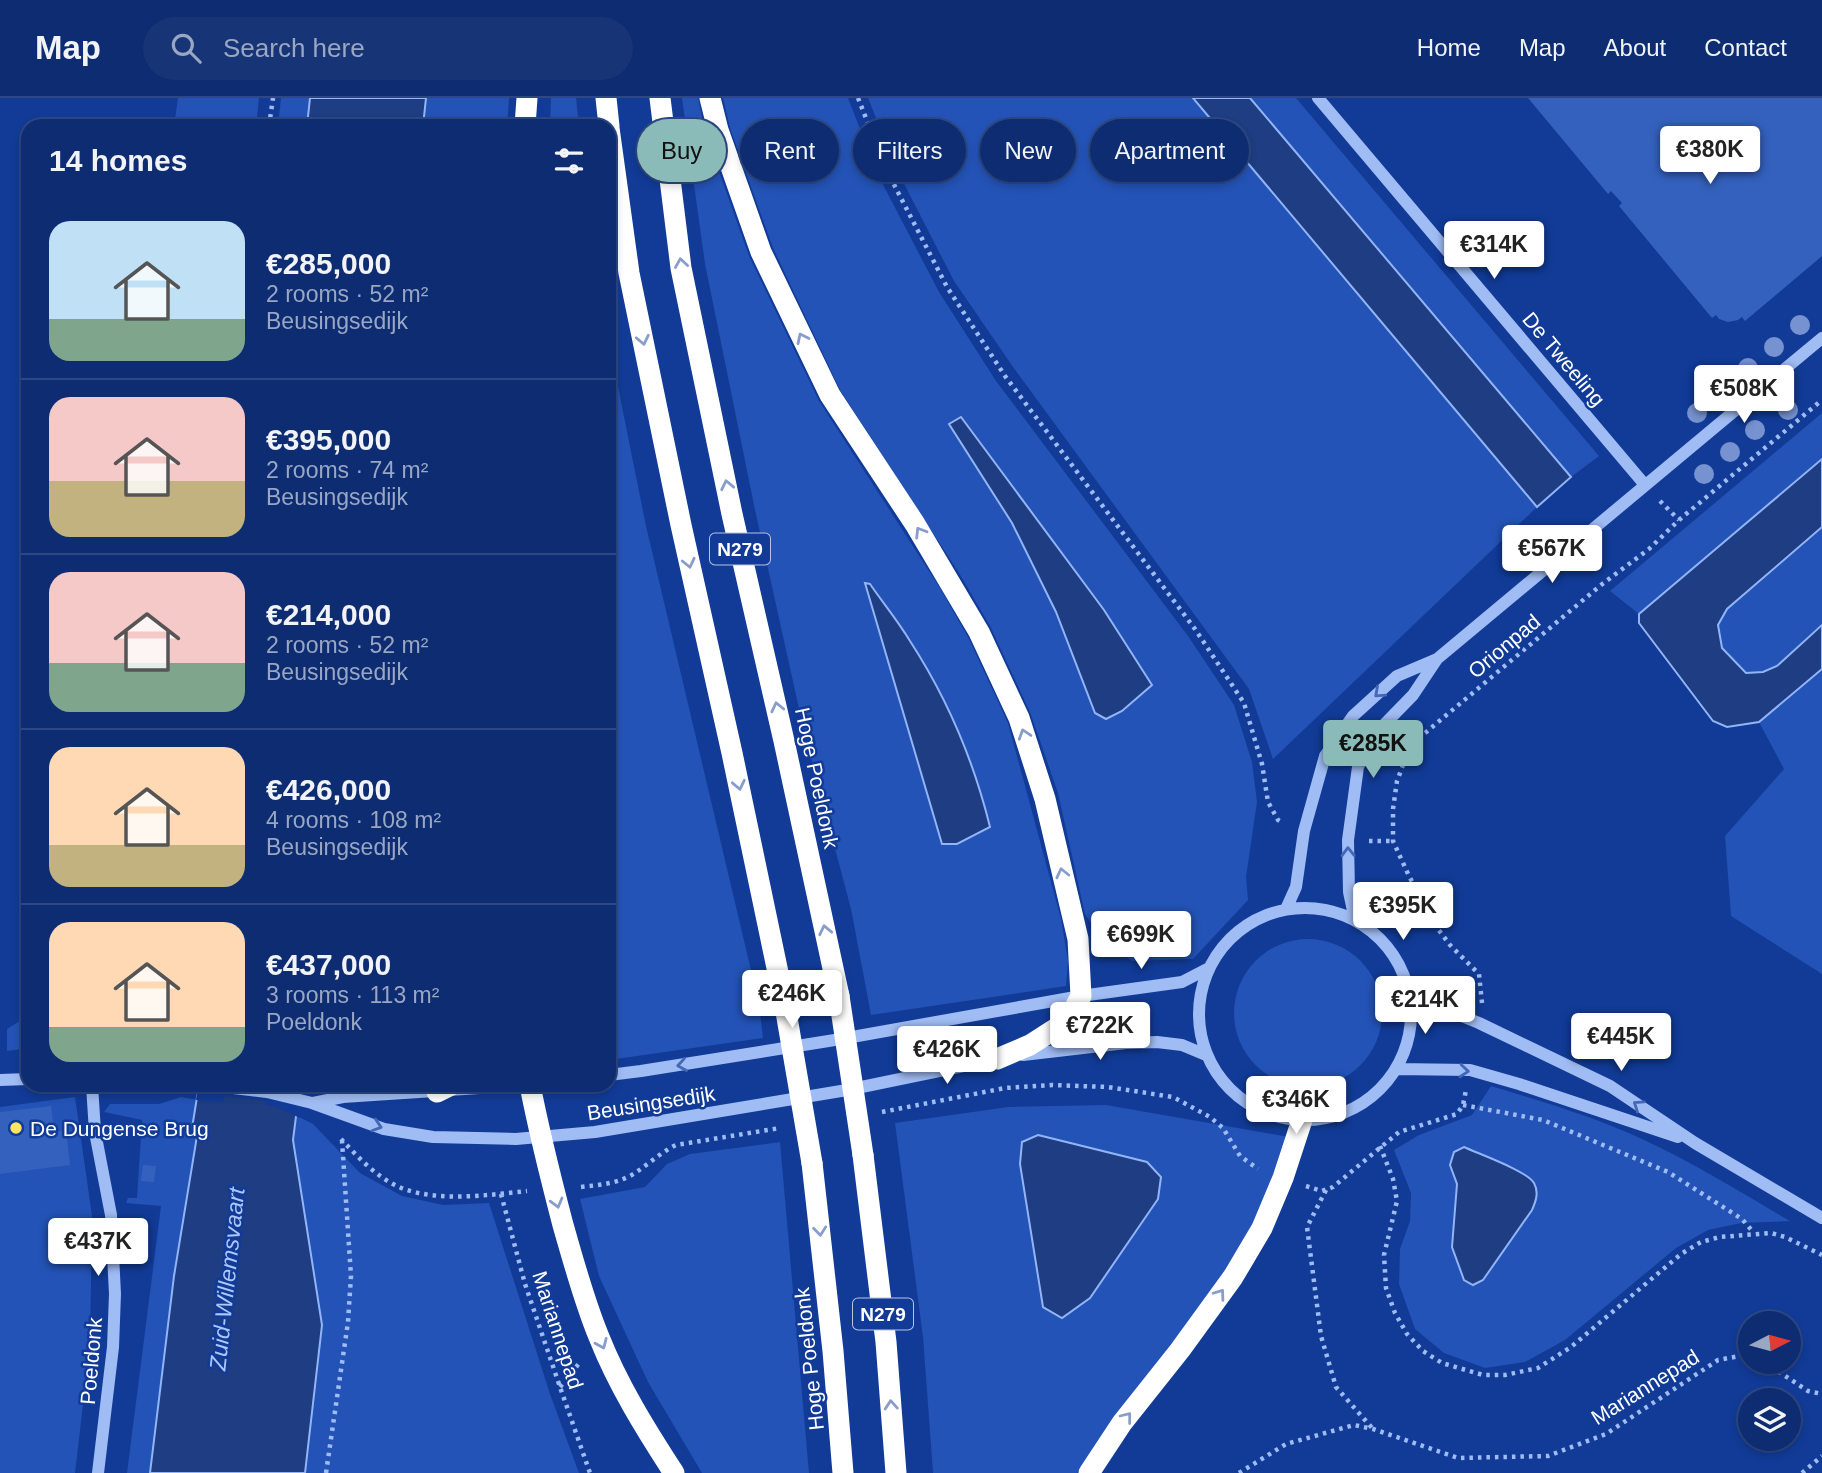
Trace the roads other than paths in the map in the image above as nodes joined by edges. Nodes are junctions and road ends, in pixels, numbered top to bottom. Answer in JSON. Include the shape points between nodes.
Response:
{"nodes":[{"id":1,"x":527,"y":98,"type":"edge"},
{"id":2,"x":606,"y":98,"type":"edge"},
{"id":3,"x":660,"y":98,"type":"edge"},
{"id":4,"x":710,"y":98,"type":"edge"},
{"id":5,"x":1318,"y":98,"type":"edge"},
{"id":6,"x":526,"y":119,"type":"edge"},
{"id":7,"x":608,"y":119,"type":"edge"},
{"id":8,"x":616,"y":178,"type":"edge"},
{"id":9,"x":1822,"y":338,"type":"edge"},
{"id":10,"x":1645,"y":485,"type":"junction"},
{"id":11,"x":1437,"y":659,"type":"junction"},
{"id":12,"x":1286,"y":909,"type":"junction"},
{"id":13,"x":1355,"y":920,"type":"junction"},
{"id":14,"x":1209,"y":968,"type":"junction"},
{"id":15,"x":1410,"y":995,"type":"junction"},
{"id":16,"x":1081,"y":996,"type":"junction"},
{"id":17,"x":1206,"y":1055,"type":"junction"},
{"id":18,"x":997,"y":1059,"type":"junction"},
{"id":19,"x":1396,"y":1069,"type":"junction"},
{"id":20,"x":616,"y":1074,"type":"edge"},
{"id":21,"x":21,"y":1079,"type":"edge"},
{"id":22,"x":0,"y":1080,"type":"edge"},
{"id":23,"x":92,"y":1092,"type":"edge"},
{"id":24,"x":267,"y":1092,"type":"edge"},
{"id":25,"x":399,"y":1092,"type":"edge"},
{"id":26,"x":530,"y":1092,"type":"edge"},
{"id":27,"x":313,"y":1103,"type":"junction"},
{"id":28,"x":1302,"y":1120,"type":"junction"},
{"id":29,"x":540,"y":1137,"type":"junction"},
{"id":30,"x":1695,"y":1143,"type":"junction"},
{"id":31,"x":1822,"y":1218,"type":"edge"},
{"id":32,"x":98,"y":1473,"type":"edge"},
{"id":33,"x":674,"y":1473,"type":"edge"},
{"id":34,"x":843,"y":1473,"type":"edge"},
{"id":35,"x":895,"y":1473,"type":"edge"},
{"id":36,"x":1089,"y":1473,"type":"edge"}],
"edges":[{"from":1,"to":6,"type":"highway"},
{"from":2,"to":7,"type":"highway","name":"Hoge Poeldonk","number":"N279"},
{"from":35,"to":3,"type":"highway","name":"Hoge Poeldonk","number":"N279","one_way":true,"bridge":true,"via":[[887,1342],[839,996],[681,268]]},
{"from":16,"to":4,"type":"highway","one_way":true,"via":[[1075,927],[1045,799],[1019,718],[950,580],[830,395],[761,252]]},
{"from":5,"to":10,"type":"street","name":"De Tweeling"},
{"from":8,"to":34,"type":"highway","name":"Hoge Poeldonk","number":"N279","one_way":true,"bridge":true,"via":[[629,273],[785,1006],[812,1163]]},
{"from":9,"to":10,"type":"street"},
{"from":10,"to":11,"type":"street"},
{"from":11,"to":12,"type":"street","one_way":true,"via":[[1397,676],[1353,716],[1325,756],[1304,831],[1296,887]]},
{"from":13,"to":11,"type":"street","one_way":true,"via":[[1349,892],[1348,840],[1358,767],[1376,733],[1413,695]]},
{"from":12,"to":13,"type":"street","via":[[1310,907]]},
{"from":12,"to":14,"type":"street","via":[[1254,920],[1228,940]]},
{"from":13,"to":15,"type":"street","via":[[1378,937],[1396,959]]},
{"from":14,"to":16,"type":"street","name":"Beusingsedijk","via":[[1182,982]]},
{"from":14,"to":17,"type":"street","via":[[1200,996],[1199,1026]]},
{"from":15,"to":19,"type":"street","via":[[1407,1042]]},
{"from":30,"to":15,"type":"street","one_way":true,"via":[[1611,1086]]},
{"from":16,"to":18,"type":"highway","via":[[1058,1027]]},
{"from":16,"to":20,"type":"street","name":"Beusingsedijk","one_way":true},
{"from":17,"to":18,"type":"street","name":"Beusingsedijk","via":[[1182,1045],[1147,1042]]},
{"from":17,"to":28,"type":"street","via":[[1222,1081],[1245,1102],[1272,1115]]},
{"from":18,"to":29,"type":"street","name":"Beusingsedijk","via":[[847,1090]]},
{"from":19,"to":28,"type":"street","via":[[1378,1091],[1356,1107],[1330,1117]]},
{"from":19,"to":30,"type":"street","one_way":true,"via":[[1470,1070]]},
{"from":21,"to":22,"type":"street"},
{"from":23,"to":32,"type":"street","name":"Poeldonk","via":[[111,1215],[116,1294]]},
{"from":24,"to":27,"type":"street","name":"Beusingsedijk"},
{"from":25,"to":27,"type":"street"},
{"from":26,"to":29,"type":"highway"},
{"from":27,"to":29,"type":"street","name":"Beusingsedijk","one_way":true,"via":[[384,1129],[433,1137]]},
{"from":36,"to":28,"type":"highway","one_way":true,"via":[[1233,1277],[1262,1228]]},
{"from":29,"to":33,"type":"highway","one_way":true,"via":[[599,1338],[626,1394]]},
{"from":30,"to":31,"type":"street"}]}
